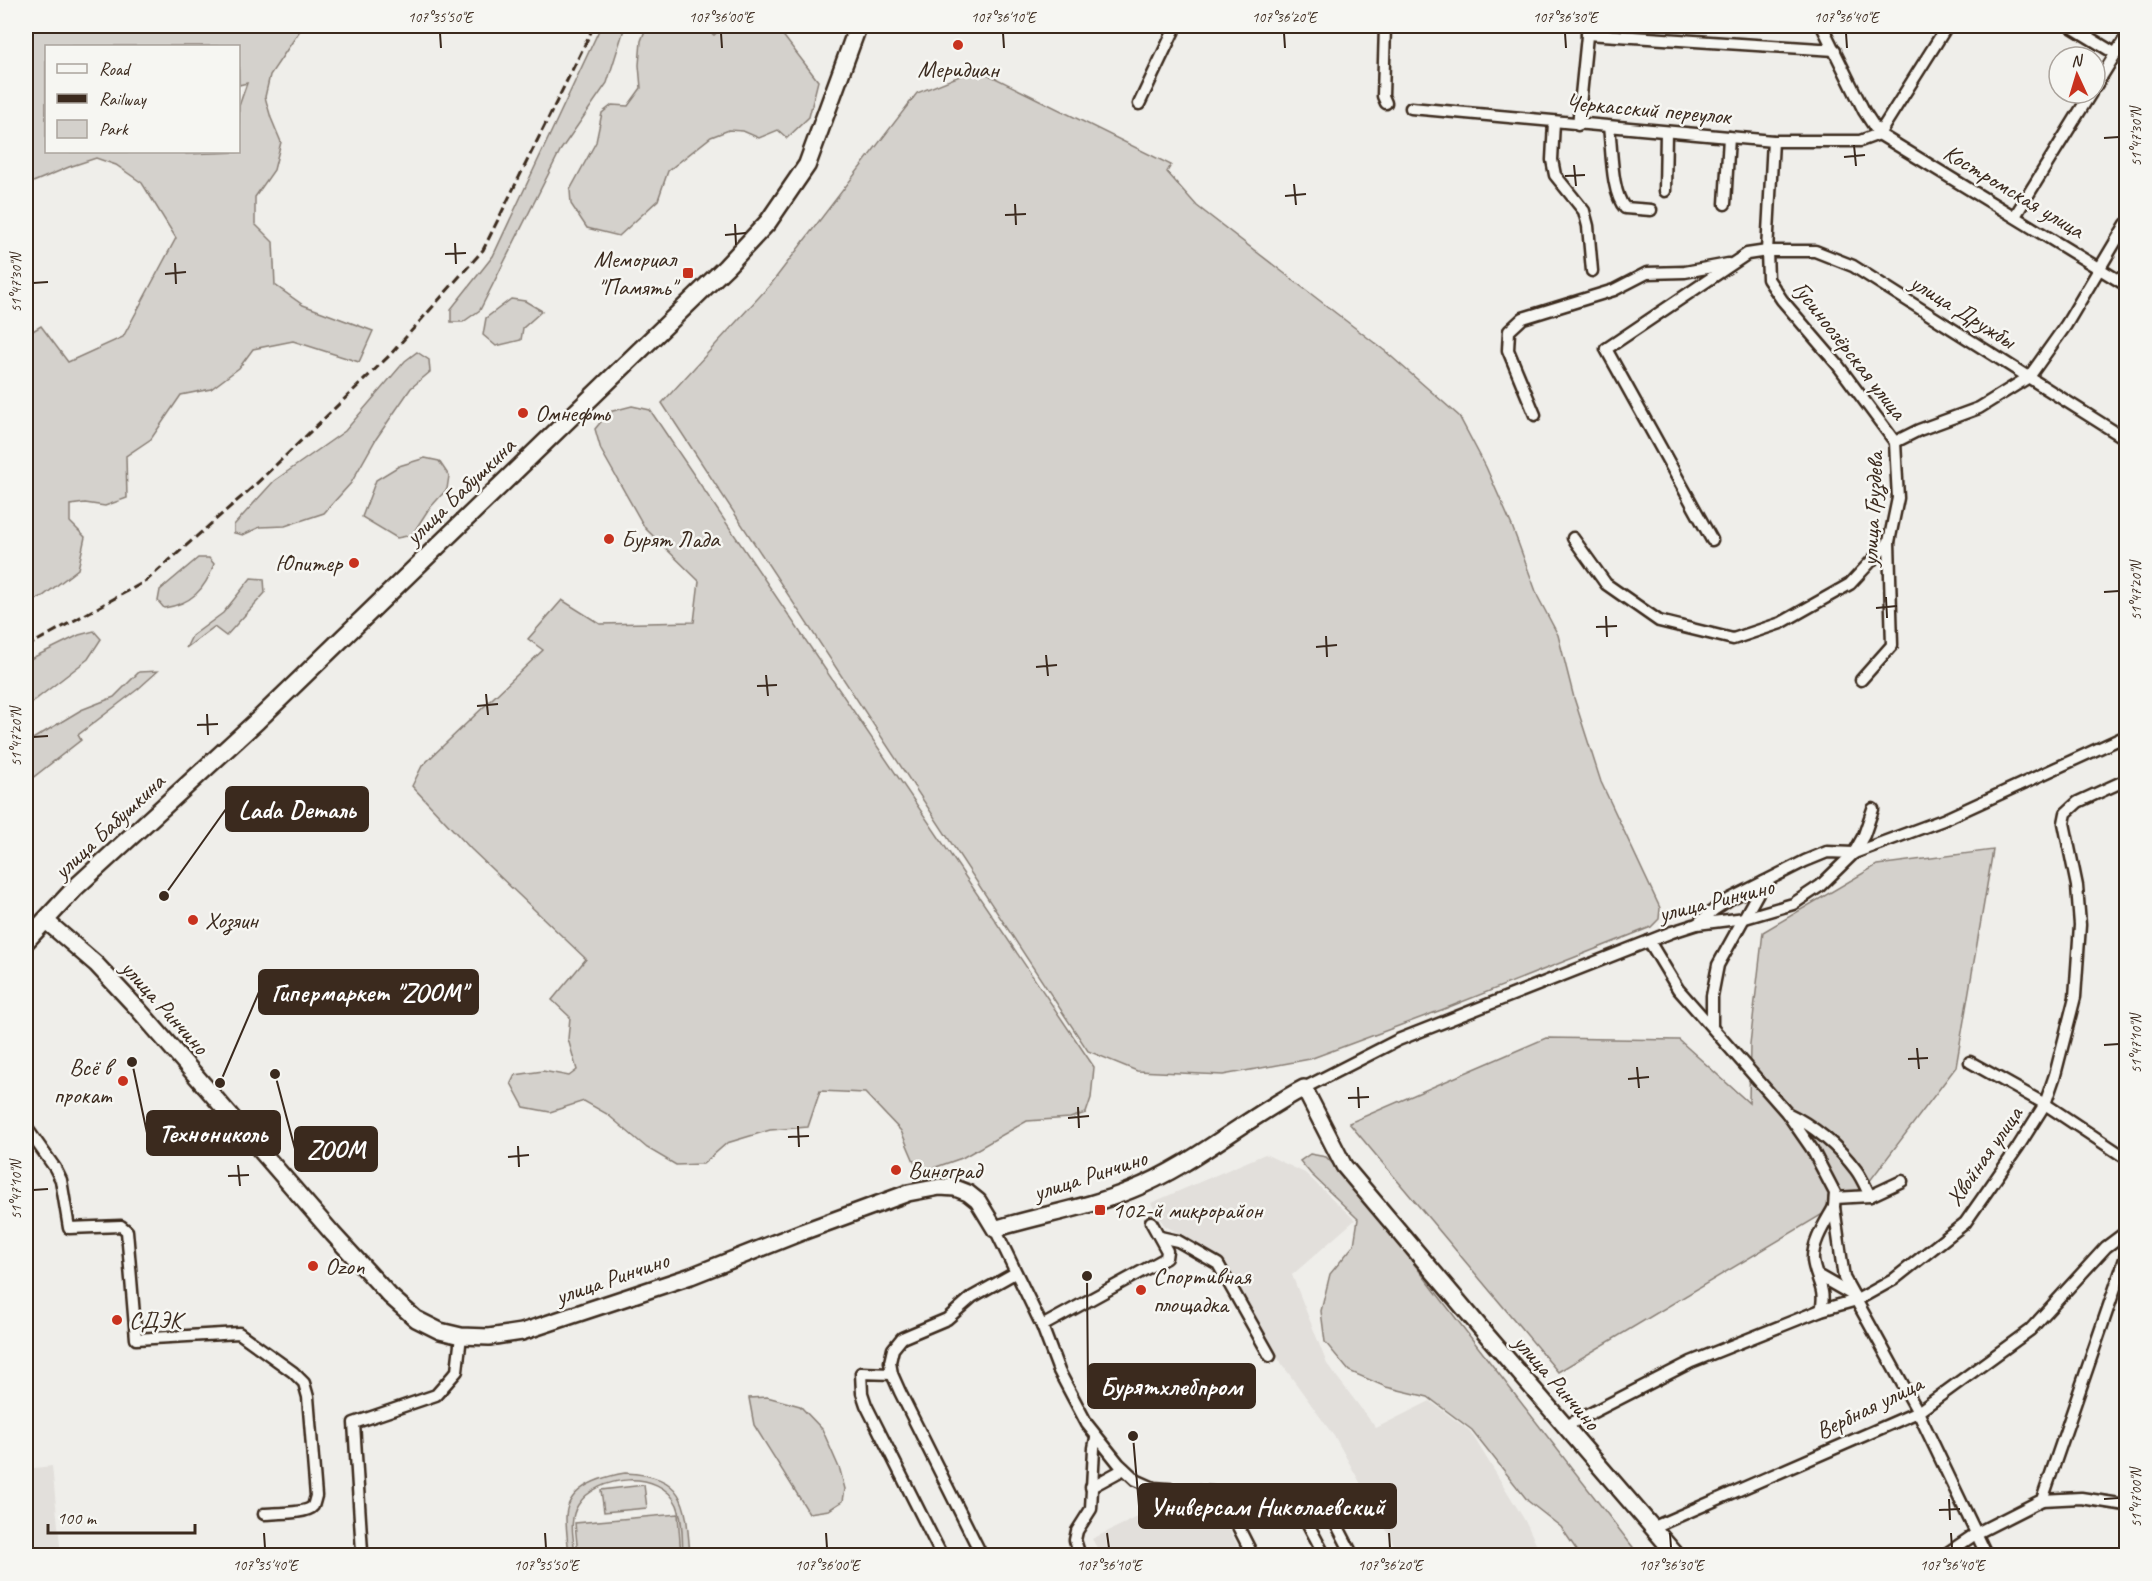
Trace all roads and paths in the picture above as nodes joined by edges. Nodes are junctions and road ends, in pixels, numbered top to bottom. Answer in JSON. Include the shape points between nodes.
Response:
{"nodes":[{"id":1,"x":858,"y":26,"type":"edge"},
{"id":2,"x":1176,"y":26,"type":"edge"},
{"id":3,"x":1385,"y":26,"type":"edge"},
{"id":4,"x":1822,"y":26,"type":"edge"},
{"id":5,"x":1947,"y":26,"type":"edge"},
{"id":6,"x":2070,"y":26,"type":"edge"},
{"id":7,"x":1588,"y":30,"type":"edge"},
{"id":8,"x":2127,"y":37,"type":"edge"},
{"id":9,"x":1835,"y":50,"type":"junction"},
{"id":10,"x":2116,"y":54,"type":"junction"},
{"id":11,"x":2107,"y":68,"type":"edge"},
{"id":12,"x":1139,"y":104,"type":"dead end"},
{"id":13,"x":1386,"y":104,"type":"dead end"},
{"id":14,"x":2084,"y":105,"type":"edge"},
{"id":15,"x":1411,"y":108,"type":"dead end"},
{"id":16,"x":1554,"y":122,"type":"junction"},
{"id":17,"x":1578,"y":125,"type":"junction"},
{"id":18,"x":1609,"y":127,"type":"junction"},
{"id":19,"x":1666,"y":132,"type":"junction"},
{"id":20,"x":1879,"y":134,"type":"junction"},
{"id":21,"x":1729,"y":137,"type":"junction"},
{"id":22,"x":1773,"y":141,"type":"junction"},
{"id":23,"x":1665,"y":191,"type":"dead end"},
{"id":24,"x":1725,"y":204,"type":"dead end"},
{"id":25,"x":1651,"y":210,"type":"dead end"},
{"id":26,"x":2015,"y":216,"type":"junction"},
{"id":27,"x":2127,"y":224,"type":"edge"},
{"id":28,"x":1767,"y":251,"type":"junction"},
{"id":29,"x":1734,"y":263,"type":"junction"},
{"id":30,"x":2099,"y":267,"type":"junction"},
{"id":31,"x":1592,"y":271,"type":"dead end"},
{"id":32,"x":2127,"y":285,"type":"edge"},
{"id":33,"x":2029,"y":377,"type":"junction"},
{"id":34,"x":1535,"y":415,"type":"dead end"},
{"id":35,"x":2127,"y":439,"type":"edge"},
{"id":36,"x":1895,"y":442,"type":"junction"},
{"id":37,"x":1573,"y":538,"type":"dead end"},
{"id":38,"x":1712,"y":540,"type":"dead end"},
{"id":39,"x":1889,"y":542,"type":"junction"},
{"id":40,"x":1862,"y":680,"type":"dead end"},
{"id":41,"x":2127,"y":736,"type":"edge"},
{"id":42,"x":2127,"y":780,"type":"edge"},
{"id":43,"x":1873,"y":809,"type":"dead end"},
{"id":44,"x":1854,"y":853,"type":"junction"},
{"id":45,"x":1764,"y":881,"type":"junction"},
{"id":46,"x":1745,"y":918,"type":"junction"},
{"id":47,"x":45,"y":920,"type":"junction"},
{"id":48,"x":1697,"y":924,"type":"junction"},
{"id":49,"x":26,"y":941,"type":"edge"},
{"id":50,"x":1649,"y":941,"type":"junction"},
{"id":51,"x":1712,"y":1025,"type":"junction"},
{"id":52,"x":1970,"y":1062,"type":"dead end"},
{"id":53,"x":1304,"y":1088,"type":"junction"},
{"id":54,"x":2045,"y":1104,"type":"junction"},
{"id":55,"x":1787,"y":1113,"type":"junction"},
{"id":56,"x":26,"y":1127,"type":"edge"},
{"id":57,"x":2127,"y":1158,"type":"edge"},
{"id":58,"x":1902,"y":1181,"type":"dead end"},
{"id":59,"x":1870,"y":1196,"type":"junction"},
{"id":60,"x":1834,"y":1203,"type":"junction"},
{"id":61,"x":1151,"y":1222,"type":"dead end"},
{"id":62,"x":995,"y":1228,"type":"junction"},
{"id":63,"x":2127,"y":1232,"type":"edge"},
{"id":64,"x":1160,"y":1237,"type":"junction"},
{"id":65,"x":2127,"y":1256,"type":"edge"},
{"id":66,"x":1015,"y":1272,"type":"junction"},
{"id":67,"x":1819,"y":1276,"type":"junction"},
{"id":68,"x":1833,"y":1284,"type":"junction"},
{"id":69,"x":1856,"y":1298,"type":"junction"},
{"id":70,"x":1845,"y":1303,"type":"junction"},
{"id":71,"x":1821,"y":1310,"type":"junction"},
{"id":72,"x":1042,"y":1326,"type":"junction"},
{"id":73,"x":461,"y":1336,"type":"junction"},
{"id":74,"x":1270,"y":1356,"type":"dead end"},
{"id":75,"x":892,"y":1374,"type":"junction"},
{"id":76,"x":1918,"y":1412,"type":"junction"},
{"id":77,"x":1566,"y":1426,"type":"junction"},
{"id":78,"x":1096,"y":1438,"type":"junction"},
{"id":79,"x":1124,"y":1469,"type":"junction"},
{"id":80,"x":1091,"y":1487,"type":"junction"},
{"id":81,"x":1221,"y":1493,"type":"junction"},
{"id":82,"x":1293,"y":1496,"type":"junction"},
{"id":83,"x":2042,"y":1500,"type":"junction"},
{"id":84,"x":2127,"y":1505,"type":"edge"},
{"id":85,"x":264,"y":1514,"type":"dead end"},
{"id":86,"x":1654,"y":1527,"type":"junction"},
{"id":87,"x":1977,"y":1533,"type":"junction"},
{"id":88,"x":362,"y":1552,"type":"dead end"},
{"id":89,"x":942,"y":1556,"type":"edge"},
{"id":90,"x":975,"y":1556,"type":"edge"},
{"id":91,"x":1080,"y":1556,"type":"edge"},
{"id":92,"x":1253,"y":1556,"type":"edge"},
{"id":93,"x":1325,"y":1556,"type":"edge"},
{"id":94,"x":1353,"y":1556,"type":"edge"},
{"id":95,"x":1677,"y":1556,"type":"edge"},
{"id":96,"x":1943,"y":1556,"type":"edge"},
{"id":97,"x":1987,"y":1556,"type":"edge"}],
"edges":[{"from":1,"to":47,"type":"main road","name":"улица Бабушкина","via":[[807,165],[757,236],[265,713]]},
{"from":2,"to":12,"type":"street"},
{"from":3,"to":13,"type":"street"},
{"from":4,"to":9,"type":"street"},
{"from":5,"to":20,"type":"street"},
{"from":6,"to":10,"type":"street"},
{"from":7,"to":9,"type":"street"},
{"from":7,"to":17,"type":"street"},
{"from":8,"to":10,"type":"street"},
{"from":9,"to":20,"type":"street"},
{"from":10,"to":11,"type":"street"},
{"from":14,"to":26,"type":"street"},
{"from":15,"to":16,"type":"street","name":"Черкасский переулок"},
{"from":16,"to":17,"type":"street","name":"Черкасский переулок"},
{"from":16,"to":31,"type":"street","via":[[1555,175],[1584,211]]},
{"from":17,"to":18,"type":"street","name":"Черкасский переулок"},
{"from":18,"to":19,"type":"street","name":"Черкасский переулок"},
{"from":18,"to":25,"type":"street","via":[[1620,203],[1625,208]]},
{"from":19,"to":21,"type":"street","name":"Черкасский переулок"},
{"from":19,"to":23,"type":"street"},
{"from":20,"to":22,"type":"street","name":"Черкасский переулок","via":[[1860,141]]},
{"from":20,"to":26,"type":"street","name":"Костромская улица"},
{"from":21,"to":22,"type":"street","name":"Черкасский переулок"},
{"from":21,"to":24,"type":"street"},
{"from":22,"to":28,"type":"street","name":"Гусиноозёрская улица"},
{"from":26,"to":30,"type":"street","name":"Костромская улица"},
{"from":27,"to":30,"type":"street","name":"улица Груздева"},
{"from":28,"to":29,"type":"street","name":"улица Дружбы","via":[[1747,254]]},
{"from":28,"to":33,"type":"street","name":"улица Дружбы","via":[[1815,251],[1853,266]]},
{"from":28,"to":36,"type":"street","name":"Гусиноозёрская улица","via":[[1768,279]]},
{"from":29,"to":34,"type":"street","via":[[1685,272],[1647,273],[1614,290],[1523,318],[1509,331],[1508,350]]},
{"from":29,"to":38,"type":"street","via":[[1606,349]]},
{"from":30,"to":32,"type":"street","name":"Костромская улица"},
{"from":30,"to":33,"type":"street","name":"улица Груздева","via":[[2066,325]]},
{"from":33,"to":35,"type":"street","name":"улица Дружбы"},
{"from":33,"to":36,"type":"street","name":"улица Груздева","via":[[1979,408]]},
{"from":36,"to":39,"type":"street","name":"улица Груздева","via":[[1898,498]]},
{"from":37,"to":39,"type":"street","via":[[1606,584],[1659,621],[1733,639],[1781,622],[1850,584]]},
{"from":39,"to":40,"type":"street","name":"улица Груздева","via":[[1892,645]]},
{"from":41,"to":44,"type":"street","name":"улица Ринчино","via":[[1942,820]]},
{"from":42,"to":54,"type":"street","name":"Хвойная улица","via":[[2078,802],[2066,813],[2064,824],[2077,886],[2080,926],[2075,997]]},
{"from":43,"to":44,"type":"street"},
{"from":44,"to":45,"type":"street","via":[[1827,852]]},
{"from":44,"to":46,"type":"street","name":"улица Ринчино","via":[[1820,886],[1793,903]]},
{"from":45,"to":46,"type":"street"},
{"from":45,"to":48,"type":"street","via":[[1722,904]]},
{"from":46,"to":48,"type":"street","name":"улица Ринчино"},
{"from":46,"to":51,"type":"street","via":[[1718,965]]},
{"from":47,"to":49,"type":"main road","name":"улица Бабушкина"},
{"from":47,"to":73,"type":"street","name":"улица Ринчино","via":[[103,971],[390,1296],[416,1319]]},
{"from":48,"to":50,"type":"street","name":"улица Ринчино"},
{"from":50,"to":51,"type":"street","via":[[1678,989]]},
{"from":50,"to":53,"type":"street","name":"улица Ринчино","via":[[1398,1040]]},
{"from":51,"to":55,"type":"street"},
{"from":52,"to":54,"type":"street"},
{"from":53,"to":62,"type":"street","name":"улица Ринчино","via":[[1269,1106],[1162,1176],[1130,1190]]},
{"from":53,"to":77,"type":"street","name":"улица Ринчино","via":[[1344,1166]]},
{"from":54,"to":57,"type":"street"},
{"from":54,"to":69,"type":"street","name":"Хвойная улица","via":[[1965,1223],[1893,1280]]},
{"from":55,"to":59,"type":"street","via":[[1806,1121],[1833,1146],[1857,1171]]},
{"from":55,"to":60,"type":"street","via":[[1835,1193]]},
{"from":56,"to":85,"type":"street","via":[[56,1168],[69,1228],[124,1227],[136,1339],[239,1333],[304,1383],[314,1504],[305,1511]]},
{"from":58,"to":59,"type":"street"},
{"from":59,"to":60,"type":"street"},
{"from":60,"to":67,"type":"street","via":[[1814,1250],[1813,1262]]},
{"from":60,"to":69,"type":"street","via":[[1844,1278]]},
{"from":61,"to":64,"type":"street"},
{"from":62,"to":66,"type":"street"},
{"from":62,"to":73,"type":"street","name":"улица Ринчино","via":[[978,1201],[968,1193],[940,1187],[908,1193],[576,1315],[522,1332]]},
{"from":63,"to":76,"type":"street","name":"Вербная улица","via":[[2106,1247],[2030,1330]]},
{"from":64,"to":72,"type":"street","via":[[1166,1258]]},
{"from":64,"to":74,"type":"street","via":[[1178,1241],[1218,1264]]},
{"from":65,"to":83,"type":"street"},
{"from":66,"to":72,"type":"street"},
{"from":66,"to":75,"type":"street","via":[[972,1297],[946,1319],[902,1338],[893,1349]]},
{"from":67,"to":68,"type":"street"},
{"from":67,"to":71,"type":"street","via":[[1824,1295]]},
{"from":68,"to":69,"type":"street"},
{"from":68,"to":70,"type":"street"},
{"from":69,"to":70,"type":"street","name":"Хвойная улица"},
{"from":69,"to":76,"type":"street"},
{"from":70,"to":71,"type":"street","name":"Хвойная улица"},
{"from":71,"to":77,"type":"street","name":"Хвойная улица","via":[[1691,1362]]},
{"from":72,"to":78,"type":"street","via":[[1059,1371]]},
{"from":73,"to":88,"type":"street","via":[[457,1371],[436,1395],[354,1423]]},
{"from":75,"to":89,"type":"street","via":[[861,1373],[862,1393]]},
{"from":75,"to":90,"type":"street","via":[[979,1550]]},
{"from":76,"to":86,"type":"street","name":"Вербная улица"},
{"from":76,"to":87,"type":"street"},
{"from":77,"to":86,"type":"street","name":"улица Ринчино"},
{"from":78,"to":79,"type":"street"},
{"from":78,"to":80,"type":"street"},
{"from":79,"to":80,"type":"street"},
{"from":79,"to":81,"type":"street","via":[[1154,1488]]},
{"from":80,"to":91,"type":"street","via":[[1091,1509],[1075,1540]]},
{"from":81,"to":82,"type":"street"},
{"from":81,"to":92,"type":"street"},
{"from":82,"to":93,"type":"street"},
{"from":82,"to":94,"type":"street","via":[[1326,1503]]},
{"from":83,"to":84,"type":"street","via":[[2080,1498]]},
{"from":83,"to":87,"type":"street"},
{"from":86,"to":95,"type":"street","name":"улица Ринчино"},
{"from":87,"to":96,"type":"street"},
{"from":87,"to":97,"type":"street"}]}
